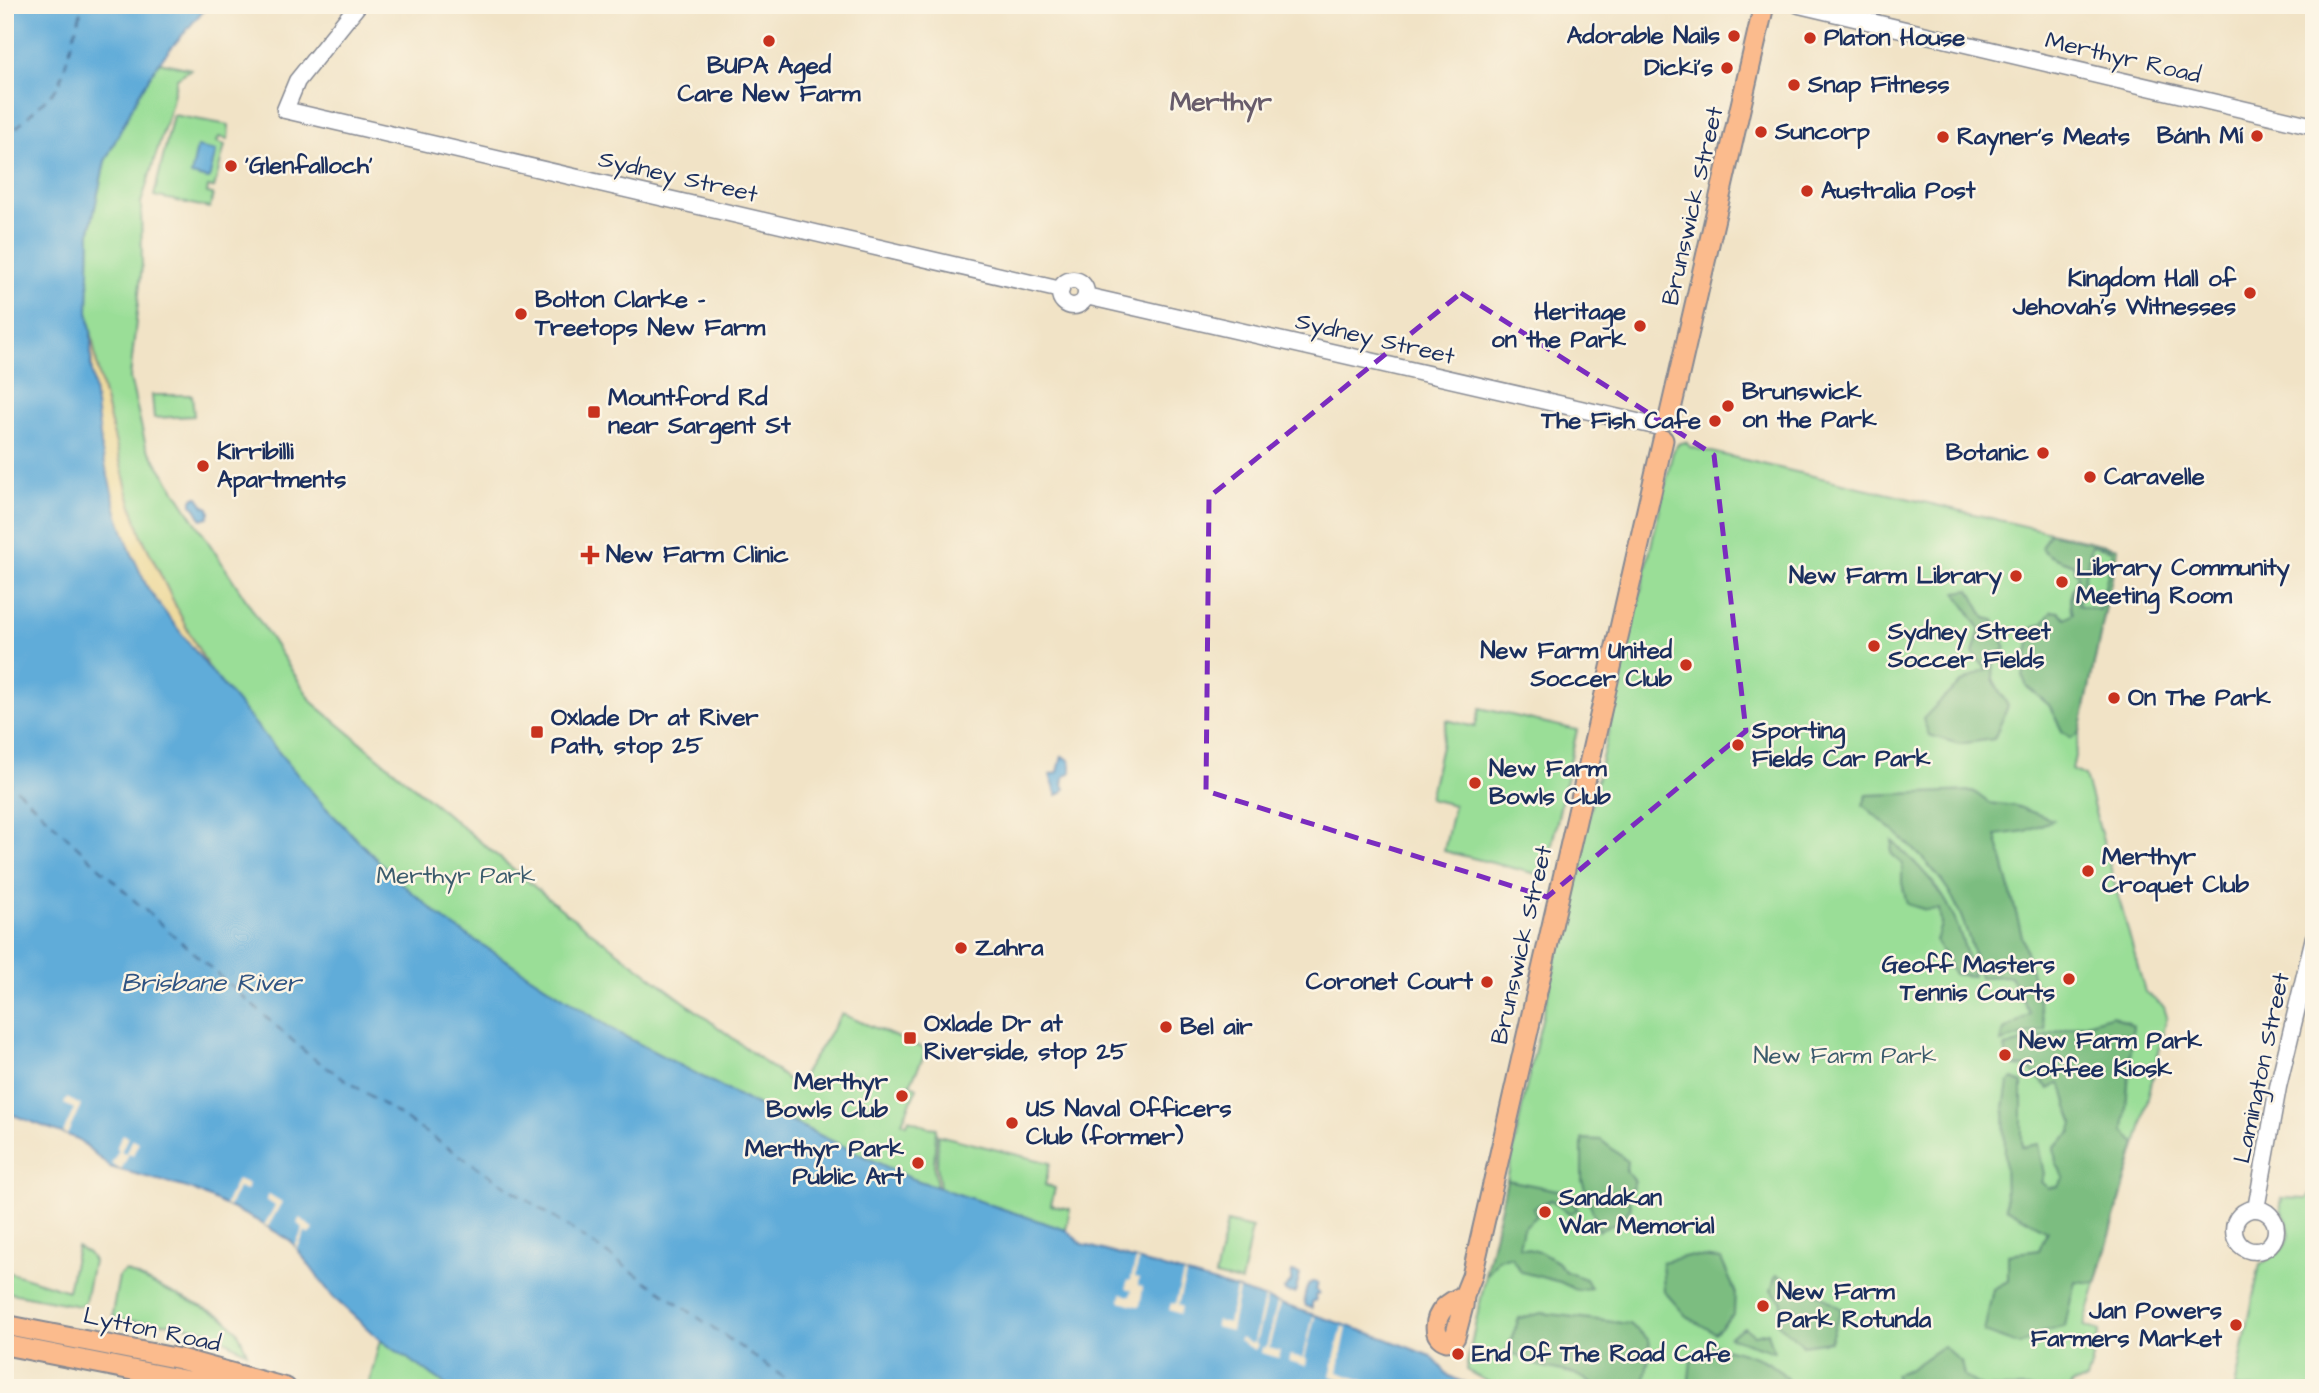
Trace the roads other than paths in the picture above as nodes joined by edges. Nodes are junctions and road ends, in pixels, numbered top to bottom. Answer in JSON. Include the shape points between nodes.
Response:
{"nodes":[{"id":1,"x":358,"y":5,"type":"edge"},
{"id":2,"x":1764,"y":5,"type":"edge"},
{"id":3,"x":1799,"y":5,"type":"edge"},
{"id":4,"x":2314,"y":127,"type":"edge"},
{"id":5,"x":1662,"y":428,"type":"junction"},
{"id":6,"x":2314,"y":937,"type":"edge"},
{"id":7,"x":2256,"y":1209,"type":"dead end"},
{"id":8,"x":1464,"y":1296,"type":"dead end"},
{"id":9,"x":5,"y":1325,"type":"edge"},
{"id":10,"x":5,"y":1345,"type":"edge"},
{"id":11,"x":224,"y":1388,"type":"edge"},
{"id":12,"x":286,"y":1388,"type":"edge"}],
"edges":[{"from":1,"to":5,"type":"street","name":"Sydney Street","via":[[297,82],[285,110],[1060,290],[1076,280],[1086,288],[1086,296]]},
{"from":2,"to":5,"type":"main road","name":"Brunswick Street"},
{"from":3,"to":4,"type":"street","name":"Merthyr Road"},
{"from":5,"to":8,"type":"main road","name":"Brunswick Street"},
{"from":6,"to":7,"type":"street","name":"Lamington Street","via":[[2278,1087]]},
{"from":9,"to":12,"type":"main road","name":"Lytton Road","via":[[180,1359]]},
{"from":10,"to":11,"type":"main road","name":"Lytton Road"}]}
